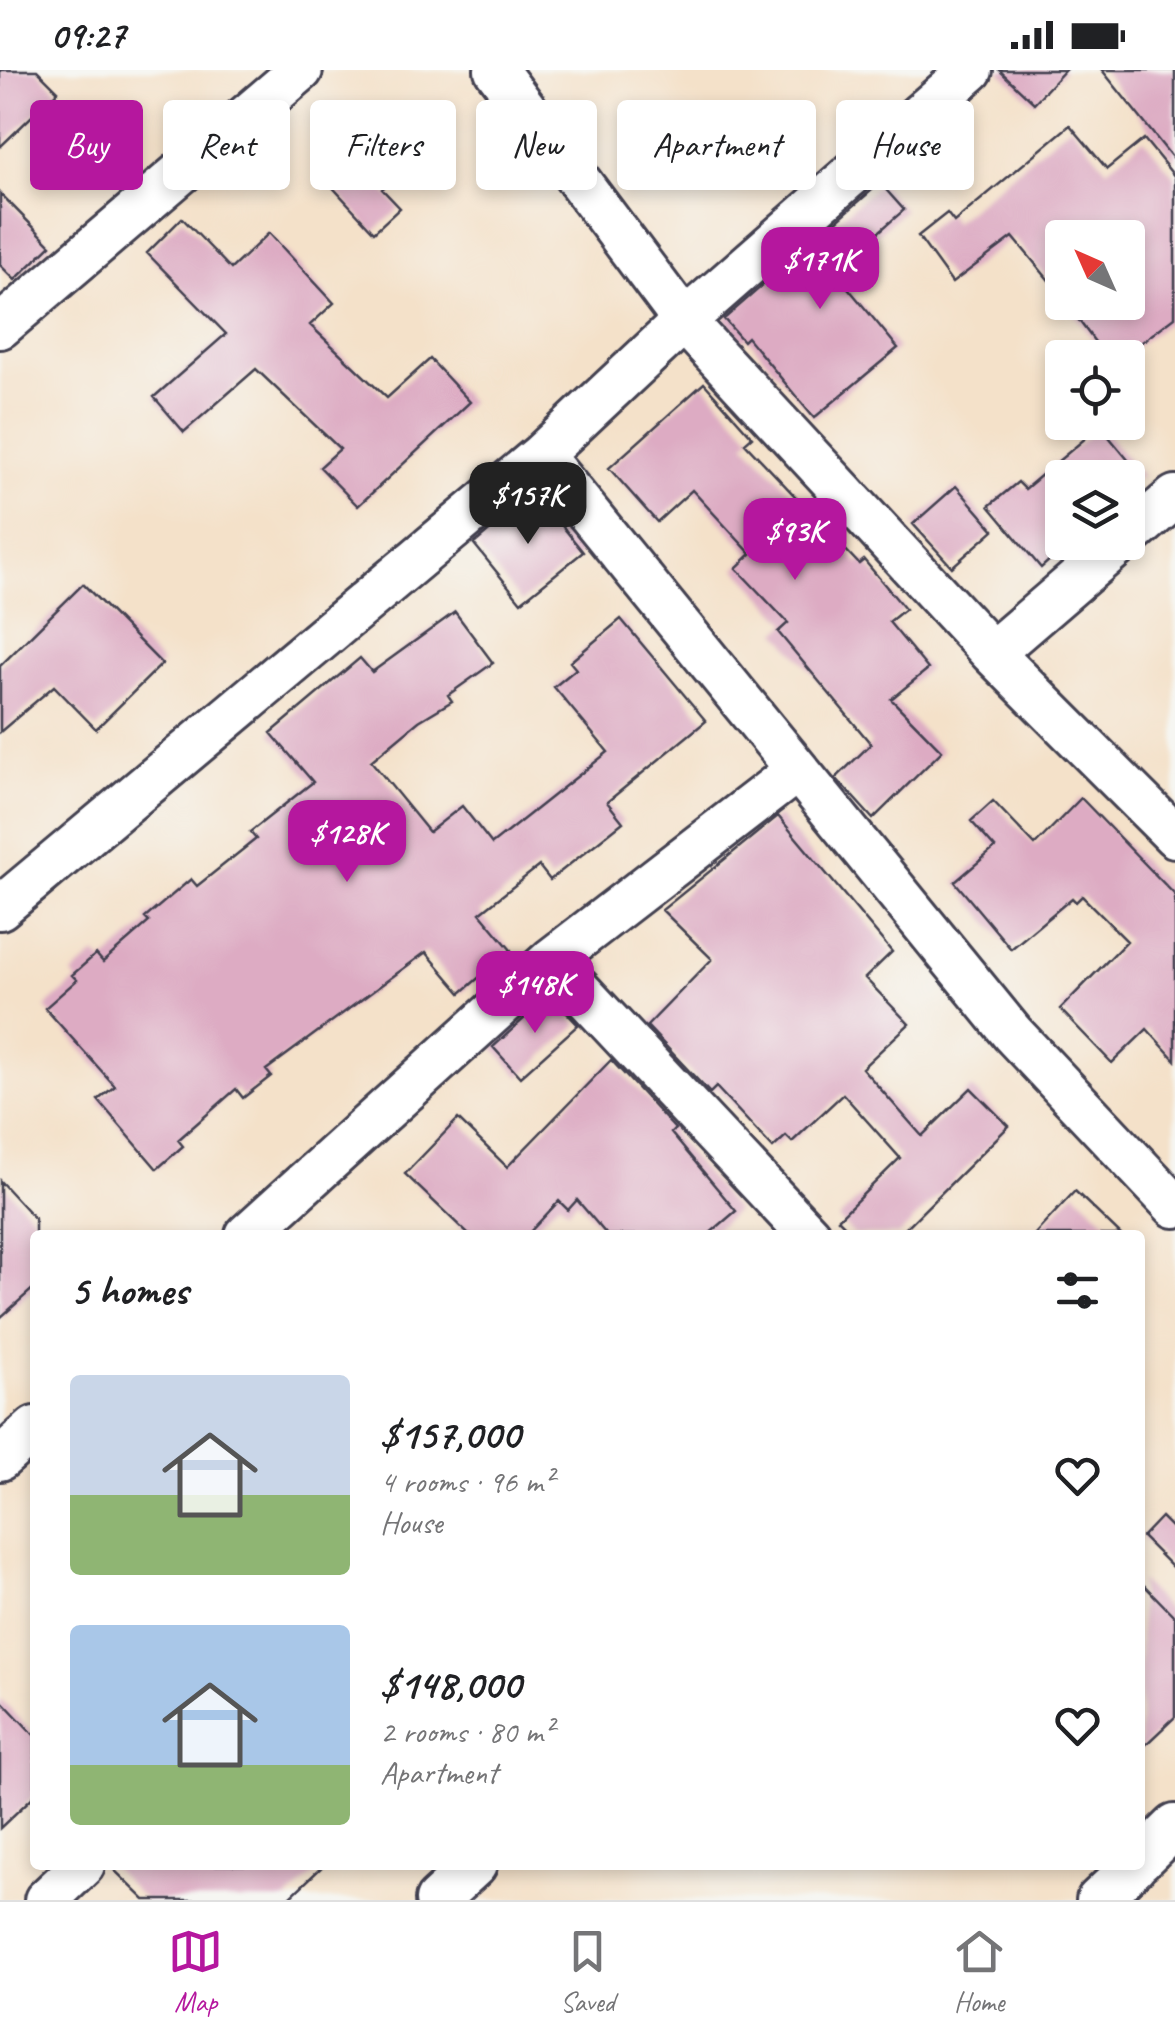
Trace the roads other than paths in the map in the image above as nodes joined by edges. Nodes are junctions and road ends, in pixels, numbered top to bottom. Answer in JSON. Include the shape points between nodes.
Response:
{"nodes":[{"id":1,"x":301,"y":70,"type":"edge"},
{"id":2,"x":496,"y":70,"type":"edge"},
{"id":3,"x":971,"y":70,"type":"edge"},
{"id":4,"x":684,"y":321,"type":"junction"},
{"id":5,"x":0,"y":327,"type":"edge"},
{"id":6,"x":541,"y":456,"type":"junction"},
{"id":7,"x":1175,"y":496,"type":"edge"},
{"id":8,"x":1145,"y":522,"type":"edge"},
{"id":9,"x":1100,"y":560,"type":"edge"},
{"id":10,"x":992,"y":653,"type":"junction"},
{"id":11,"x":796,"y":771,"type":"junction"},
{"id":12,"x":1175,"y":836,"type":"edge"},
{"id":13,"x":0,"y":908,"type":"edge"},
{"id":14,"x":551,"y":960,"type":"junction"},
{"id":15,"x":1175,"y":1206,"type":"edge"},
{"id":16,"x":254,"y":1230,"type":"edge"},
{"id":17,"x":800,"y":1230,"type":"edge"},
{"id":18,"x":30,"y":1433,"type":"edge"},
{"id":19,"x":0,"y":1460,"type":"edge"},
{"id":20,"x":1175,"y":1826,"type":"edge"},
{"id":21,"x":1145,"y":1856,"type":"edge"},
{"id":22,"x":78,"y":1870,"type":"edge"},
{"id":23,"x":470,"y":1870,"type":"edge"},
{"id":24,"x":1130,"y":1870,"type":"edge"},
{"id":25,"x":46,"y":1900,"type":"edge"},
{"id":26,"x":437,"y":1900,"type":"edge"},
{"id":27,"x":1098,"y":1900,"type":"edge"}],
"edges":[{"from":1,"to":5,"type":"street"},
{"from":2,"to":4,"type":"street"},
{"from":3,"to":4,"type":"street"},
{"from":4,"to":6,"type":"street"},
{"from":4,"to":10,"type":"street"},
{"from":6,"to":11,"type":"street"},
{"from":6,"to":13,"type":"street"},
{"from":7,"to":8,"type":"street"},
{"from":9,"to":10,"type":"street"},
{"from":10,"to":12,"type":"street"},
{"from":11,"to":14,"type":"street"},
{"from":11,"to":15,"type":"street","via":[[1012,1033]]},
{"from":14,"to":16,"type":"street"},
{"from":14,"to":17,"type":"street"},
{"from":18,"to":19,"type":"street"},
{"from":20,"to":21,"type":"street"},
{"from":22,"to":25,"type":"street"},
{"from":23,"to":26,"type":"street"},
{"from":24,"to":27,"type":"street"}]}
